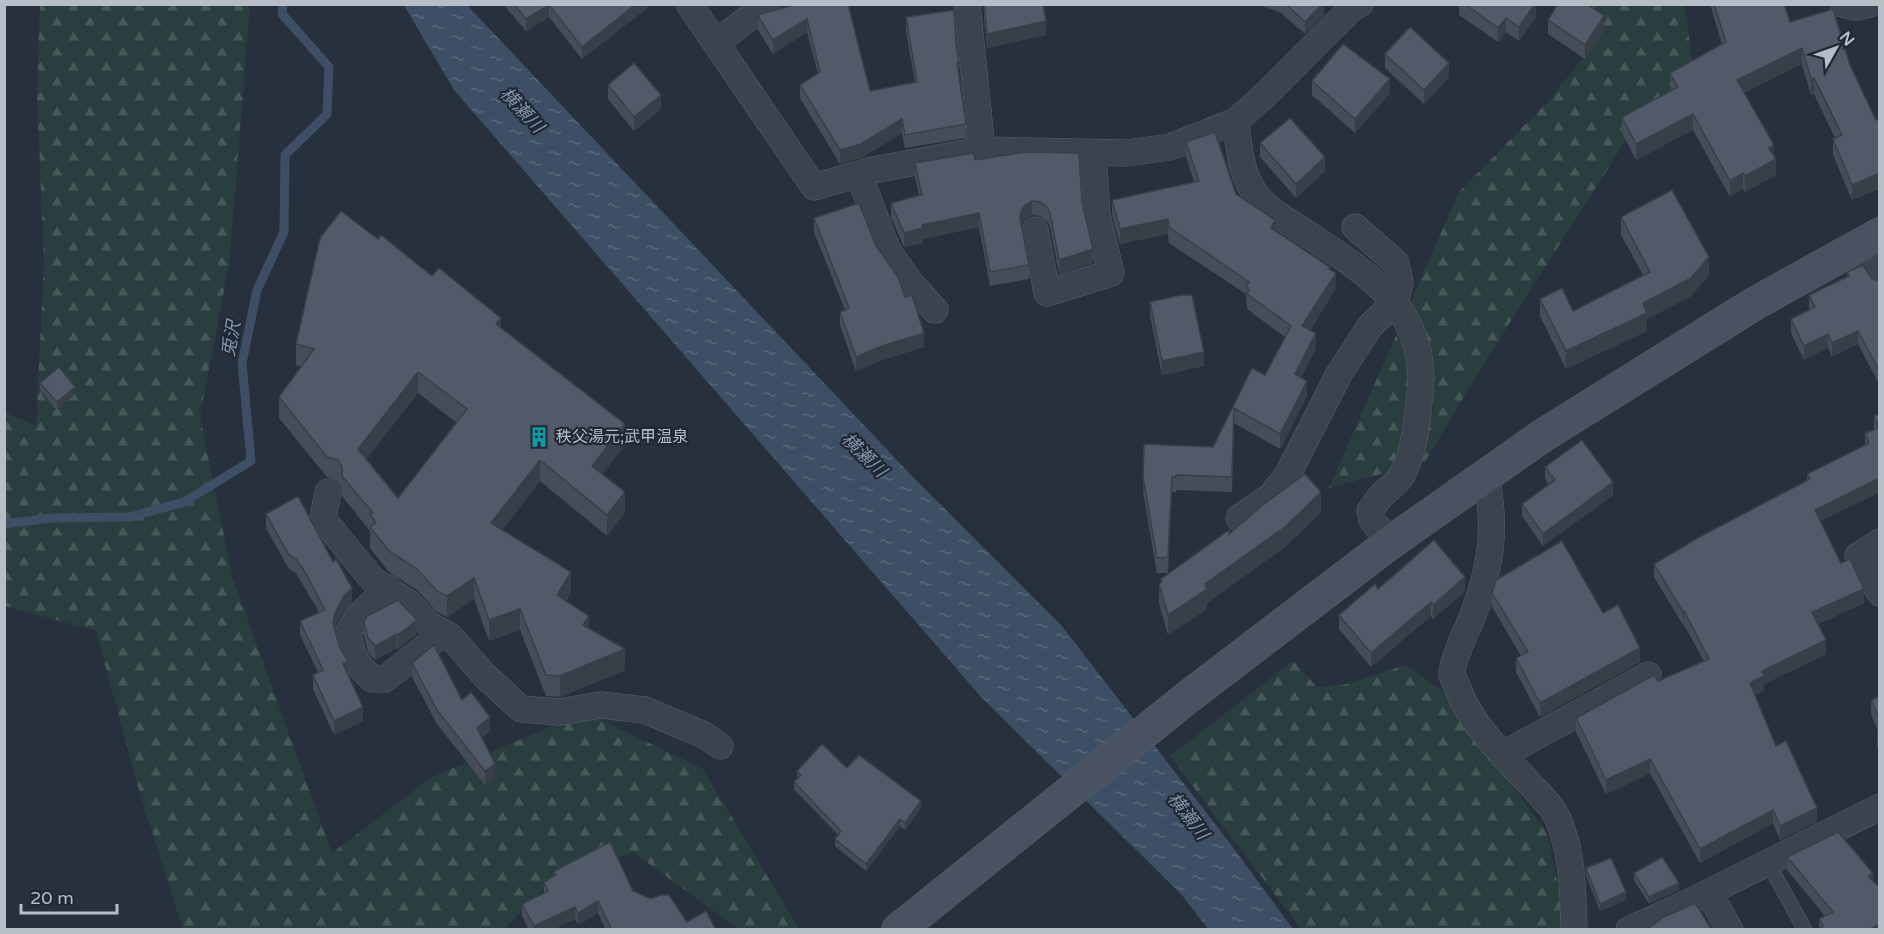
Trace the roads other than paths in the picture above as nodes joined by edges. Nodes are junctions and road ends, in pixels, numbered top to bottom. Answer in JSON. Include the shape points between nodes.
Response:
{"nodes":[{"id":1,"x":689,"y":4,"type":"edge"},
{"id":2,"x":767,"y":4,"type":"edge"},
{"id":3,"x":967,"y":4,"type":"edge"},
{"id":4,"x":1843,"y":4,"type":"edge"},
{"id":5,"x":1869,"y":4,"type":"edge"},
{"id":6,"x":1353,"y":6,"type":"edge"},
{"id":7,"x":716,"y":43,"type":"junction"},
{"id":8,"x":1236,"y":121,"type":"junction"},
{"id":9,"x":982,"y":150,"type":"junction"},
{"id":10,"x":1093,"y":153,"type":"junction"},
{"id":11,"x":859,"y":175,"type":"junction"},
{"id":12,"x":1355,"y":227,"type":"dead end"},
{"id":13,"x":1035,"y":230,"type":"dead end"},
{"id":14,"x":1871,"y":238,"type":"edge"},
{"id":15,"x":1880,"y":280,"type":"edge"},
{"id":16,"x":1395,"y":303,"type":"junction"},
{"id":17,"x":935,"y":310,"type":"dead end"},
{"id":18,"x":1486,"y":475,"type":"junction"},
{"id":19,"x":328,"y":492,"type":"dead end"},
{"id":20,"x":1239,"y":518,"type":"dead end"},
{"id":21,"x":1880,"y":542,"type":"edge"},
{"id":22,"x":1390,"y":543,"type":"junction"},
{"id":23,"x":388,"y":588,"type":"junction"},
{"id":24,"x":1880,"y":593,"type":"edge"},
{"id":25,"x":443,"y":633,"type":"junction"},
{"id":26,"x":1648,"y":675,"type":"edge"},
{"id":27,"x":720,"y":746,"type":"dead end"},
{"id":28,"x":1502,"y":755,"type":"junction"},
{"id":29,"x":1880,"y":807,"type":"edge"},
{"id":30,"x":1768,"y":863,"type":"junction"},
{"id":31,"x":1709,"y":893,"type":"junction"},
{"id":32,"x":909,"y":920,"type":"edge"},
{"id":33,"x":1574,"y":930,"type":"edge"},
{"id":34,"x":1629,"y":930,"type":"edge"},
{"id":35,"x":1730,"y":930,"type":"edge"},
{"id":36,"x":1805,"y":930,"type":"edge"}],
"edges":[{"from":1,"to":7,"type":"street"},
{"from":2,"to":7,"type":"street"},
{"from":3,"to":9,"type":"street"},
{"from":4,"to":5,"type":"street"},
{"from":6,"to":8,"type":"street"},
{"from":7,"to":11,"type":"street","via":[[814,187]]},
{"from":8,"to":10,"type":"street","via":[[1170,147]]},
{"from":8,"to":16,"type":"street","via":[[1241,164],[1257,196],[1353,264]]},
{"from":9,"to":10,"type":"street"},
{"from":9,"to":11,"type":"street"},
{"from":10,"to":13,"type":"street","via":[[1097,215],[1111,273],[1047,293]]},
{"from":11,"to":17,"type":"street","via":[[888,251]]},
{"from":12,"to":16,"type":"street","via":[[1396,263],[1400,282]]},
{"from":14,"to":15,"type":"street"},
{"from":14,"to":18,"type":"street","via":[[1691,343]]},
{"from":16,"to":20,"type":"street","via":[[1370,326],[1339,374],[1287,476],[1270,497]]},
{"from":16,"to":22,"type":"street","via":[[1418,345],[1422,373],[1410,457],[1402,477],[1370,510]]},
{"from":18,"to":22,"type":"street"},
{"from":18,"to":28,"type":"street","via":[[1492,504],[1492,546],[1486,579],[1452,674],[1463,704]]},
{"from":19,"to":23,"type":"street","via":[[322,519],[372,579]]},
{"from":21,"to":24,"type":"street","via":[[1858,556]]},
{"from":22,"to":32,"type":"street","via":[[1188,697]]},
{"from":23,"to":25,"type":"street"},
{"from":23,"to":25,"type":"street","via":[[357,617],[348,634],[357,664],[372,679],[386,679]]},
{"from":25,"to":27,"type":"street","via":[[521,709],[560,712],[600,705],[645,710]]},
{"from":26,"to":28,"type":"street"},
{"from":28,"to":33,"type":"street","via":[[1556,815],[1570,867]]},
{"from":29,"to":30,"type":"street"},
{"from":30,"to":31,"type":"street"},
{"from":30,"to":36,"type":"lane"},
{"from":31,"to":34,"type":"street"},
{"from":31,"to":35,"type":"street"}]}
